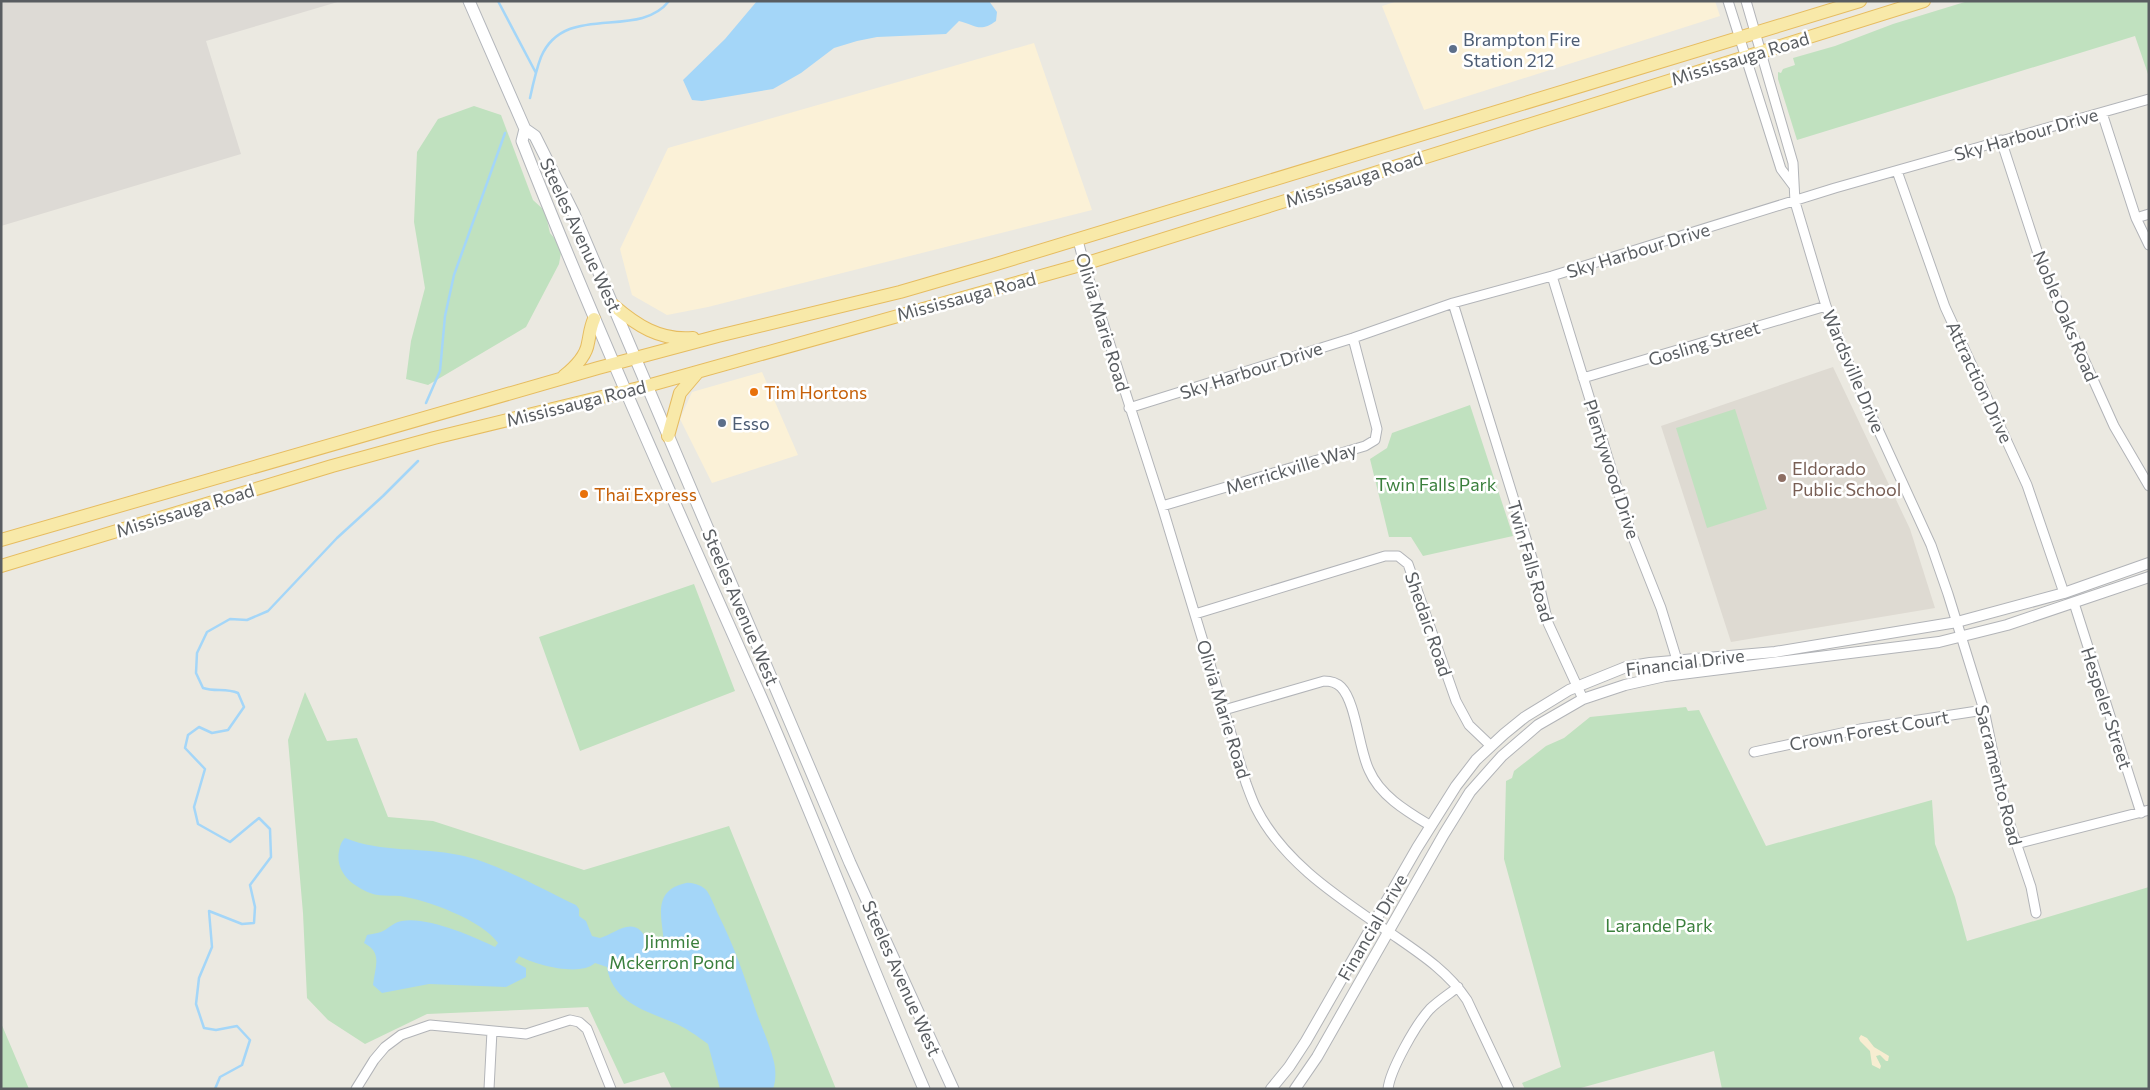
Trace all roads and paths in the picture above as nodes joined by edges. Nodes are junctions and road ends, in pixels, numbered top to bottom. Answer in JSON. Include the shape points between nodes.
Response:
{"nodes":[{"id":1,"x":469,"y":1,"type":"edge"},
{"id":2,"x":1728,"y":1,"type":"edge"},
{"id":3,"x":1746,"y":1,"type":"edge"},
{"id":4,"x":1860,"y":1,"type":"edge"},
{"id":5,"x":1924,"y":1,"type":"edge"},
{"id":6,"x":1756,"y":33,"type":"junction"},
{"id":7,"x":1739,"y":38,"type":"junction"},
{"id":8,"x":1761,"y":52,"type":"junction"},
{"id":9,"x":1745,"y":57,"type":"junction"},
{"id":10,"x":2149,"y":99,"type":"edge"},
{"id":11,"x":2102,"y":113,"type":"junction"},
{"id":12,"x":525,"y":129,"type":"junction"},
{"id":13,"x":2001,"y":140,"type":"junction"},
{"id":14,"x":1897,"y":171,"type":"junction"},
{"id":15,"x":1793,"y":185,"type":"junction"},
{"id":16,"x":1795,"y":202,"type":"junction"},
{"id":17,"x":2149,"y":214,"type":"edge"},
{"id":18,"x":2136,"y":218,"type":"junction"},
{"id":19,"x":1078,"y":240,"type":"junction"},
{"id":20,"x":2149,"y":246,"type":"edge"},
{"id":21,"x":1084,"y":264,"type":"junction"},
{"id":22,"x":1552,"y":276,"type":"junction"},
{"id":23,"x":1453,"y":303,"type":"junction"},
{"id":24,"x":613,"y":304,"type":"junction"},
{"id":25,"x":1826,"y":306,"type":"junction"},
{"id":26,"x":594,"y":319,"type":"junction"},
{"id":27,"x":718,"y":336,"type":"junction"},
{"id":28,"x":1353,"y":338,"type":"junction"},
{"id":29,"x":636,"y":358,"type":"junction"},
{"id":30,"x":613,"y":364,"type":"junction"},
{"id":31,"x":699,"y":371,"type":"junction"},
{"id":32,"x":1583,"y":378,"type":"junction"},
{"id":33,"x":561,"y":379,"type":"junction"},
{"id":34,"x":647,"y":386,"type":"junction"},
{"id":35,"x":625,"y":392,"type":"junction"},
{"id":36,"x":1129,"y":408,"type":"junction"},
{"id":37,"x":668,"y":436,"type":"junction"},
{"id":38,"x":2149,"y":486,"type":"edge"},
{"id":39,"x":1162,"y":506,"type":"junction"},
{"id":40,"x":1,"y":540,"type":"edge"},
{"id":41,"x":2149,"y":563,"type":"edge"},
{"id":42,"x":1,"y":566,"type":"edge"},
{"id":43,"x":2149,"y":577,"type":"edge"},
{"id":44,"x":2064,"y":593,"type":"junction"},
{"id":45,"x":2074,"y":603,"type":"junction"},
{"id":46,"x":1195,"y":614,"type":"junction"},
{"id":47,"x":1957,"y":622,"type":"junction"},
{"id":48,"x":1961,"y":637,"type":"junction"},
{"id":49,"x":1677,"y":660,"type":"junction"},
{"id":50,"x":1577,"y":686,"type":"junction"},
{"id":51,"x":1583,"y":699,"type":"junction"},
{"id":52,"x":1224,"y":710,"type":"junction"},
{"id":53,"x":1984,"y":710,"type":"junction"},
{"id":54,"x":1491,"y":746,"type":"junction"},
{"id":55,"x":1754,"y":752,"type":"dead end"},
{"id":56,"x":2145,"y":811,"type":"edge"},
{"id":57,"x":1431,"y":826,"type":"junction"},
{"id":58,"x":2016,"y":844,"type":"junction"},
{"id":59,"x":2036,"y":913,"type":"dead end"},
{"id":60,"x":1374,"y":922,"type":"junction"},
{"id":61,"x":1387,"y":931,"type":"junction"},
{"id":62,"x":1458,"y":987,"type":"junction"},
{"id":63,"x":492,"y":1031,"type":"junction"},
{"id":64,"x":356,"y":1089,"type":"edge"},
{"id":65,"x":489,"y":1089,"type":"edge"},
{"id":66,"x":611,"y":1089,"type":"edge"},
{"id":67,"x":924,"y":1089,"type":"edge"},
{"id":68,"x":953,"y":1089,"type":"edge"},
{"id":69,"x":1272,"y":1089,"type":"edge"},
{"id":70,"x":1295,"y":1089,"type":"edge"},
{"id":71,"x":1388,"y":1089,"type":"edge"},
{"id":72,"x":1509,"y":1089,"type":"edge"}],
"edges":[{"from":1,"to":12,"type":"main road","name":"Steeles Avenue West"},
{"from":2,"to":7,"type":"street","name":"Wardsville Drive"},
{"from":3,"to":6,"type":"street","name":"Wardsville Drive"},
{"from":4,"to":6,"type":"main road","name":"Mississauga Road"},
{"from":5,"to":8,"type":"main road","name":"Mississauga Road"},
{"from":6,"to":7,"type":"main road","name":"Mississauga Road"},
{"from":6,"to":8,"type":"street","name":"Wardsville Drive"},
{"from":7,"to":9,"type":"street","name":"Wardsville Drive"},
{"from":7,"to":19,"type":"main road","name":"Mississauga Road"},
{"from":8,"to":9,"type":"main road","name":"Mississauga Road"},
{"from":8,"to":15,"type":"street","name":"Wardsville Drive","via":[[1793,163]]},
{"from":9,"to":15,"type":"street","name":"Wardsville Drive","via":[[1781,169]]},
{"from":9,"to":21,"type":"main road","name":"Mississauga Road"},
{"from":10,"to":11,"type":"street","name":"Sky Harbour Drive"},
{"from":11,"to":13,"type":"street","name":"Sky Harbour Drive"},
{"from":11,"to":18,"type":"street"},
{"from":12,"to":24,"type":"main road","name":"Steeles Avenue West","via":[[535,136],[574,214]]},
{"from":12,"to":26,"type":"main road","name":"Steeles Avenue West","via":[[522,141]]},
{"from":13,"to":14,"type":"street","name":"Sky Harbour Drive"},
{"from":13,"to":38,"type":"street","name":"Noble Oaks Road","via":[[2042,266],[2114,426]]},
{"from":14,"to":16,"type":"street","name":"Sky Harbour Drive"},
{"from":14,"to":44,"type":"street","name":"Attraction Drive","via":[[1945,307],[2027,485]]},
{"from":15,"to":16,"type":"street","name":"Wardsville Drive"},
{"from":16,"to":22,"type":"street","name":"Sky Harbour Drive"},
{"from":16,"to":25,"type":"street","name":"Wardsville Drive"},
{"from":17,"to":18,"type":"street"},
{"from":18,"to":20,"type":"street"},
{"from":19,"to":21,"type":"street","name":"Olivia Marie Road"},
{"from":19,"to":27,"type":"main road","name":"Mississauga Road","via":[[900,292]]},
{"from":21,"to":31,"type":"main road","name":"Mississauga Road"},
{"from":21,"to":36,"type":"street","name":"Olivia Marie Road"},
{"from":22,"to":23,"type":"street","name":"Sky Harbour Drive"},
{"from":22,"to":32,"type":"street","name":"Plentywood Drive"},
{"from":23,"to":28,"type":"street","name":"Sky Harbour Drive"},
{"from":23,"to":50,"type":"street","name":"Twin Falls Road","via":[[1533,562],[1548,624]]},
{"from":24,"to":27,"type":"main road","via":[[631,321],[657,334],[685,338]]},
{"from":24,"to":29,"type":"main road","name":"Steeles Avenue West"},
{"from":25,"to":32,"type":"street","name":"Gosling Street"},
{"from":25,"to":47,"type":"street","name":"Wardsville Drive","via":[[1854,378],[1931,546]]},
{"from":26,"to":30,"type":"main road","name":"Steeles Avenue West"},
{"from":26,"to":33,"type":"main road","via":[[587,350]]},
{"from":27,"to":29,"type":"main road","name":"Mississauga Road"},
{"from":28,"to":36,"type":"street","name":"Sky Harbour Drive"},
{"from":28,"to":39,"type":"street","name":"Merrickville Way","via":[[1377,429],[1375,440],[1365,446]]},
{"from":29,"to":30,"type":"main road","name":"Mississauga Road"},
{"from":29,"to":34,"type":"main road","name":"Steeles Avenue West"},
{"from":30,"to":33,"type":"main road","name":"Mississauga Road"},
{"from":30,"to":35,"type":"main road","name":"Steeles Avenue West"},
{"from":31,"to":34,"type":"main road","name":"Mississauga Road"},
{"from":31,"to":37,"type":"main road","via":[[680,392]]},
{"from":32,"to":49,"type":"street","name":"Plentywood Drive","via":[[1630,530],[1662,608]]},
{"from":33,"to":40,"type":"main road","name":"Mississauga Road"},
{"from":34,"to":35,"type":"main road","name":"Mississauga Road"},
{"from":34,"to":37,"type":"main road","name":"Steeles Avenue West"},
{"from":35,"to":42,"type":"main road","name":"Mississauga Road","via":[[369,456]]},
{"from":35,"to":67,"type":"main road","name":"Steeles Avenue West","via":[[764,706]]},
{"from":36,"to":39,"type":"street","name":"Olivia Marie Road"},
{"from":37,"to":68,"type":"main road","name":"Steeles Avenue West","via":[[846,854]]},
{"from":39,"to":46,"type":"street","name":"Olivia Marie Road"},
{"from":41,"to":44,"type":"street","name":"Financial Drive"},
{"from":43,"to":45,"type":"street","name":"Financial Drive"},
{"from":44,"to":47,"type":"street","name":"Financial Drive"},
{"from":45,"to":48,"type":"street","name":"Financial Drive"},
{"from":45,"to":56,"type":"street","name":"Hespeler Street"},
{"from":46,"to":52,"type":"street","name":"Olivia Marie Road"},
{"from":46,"to":54,"type":"street","name":"Shedaic Road","via":[[1385,556],[1398,556],[1408,564],[1456,701],[1469,725]]},
{"from":47,"to":48,"type":"street","name":"Wardsville Drive"},
{"from":47,"to":49,"type":"street","name":"Financial Drive","via":[[1775,652]]},
{"from":48,"to":51,"type":"street","name":"Financial Drive","via":[[1665,676]]},
{"from":48,"to":53,"type":"street","name":"Sacramento Road"},
{"from":49,"to":50,"type":"street","name":"Financial Drive","via":[[1626,667]]},
{"from":50,"to":51,"type":"street","name":"Twin Falls Road"},
{"from":50,"to":54,"type":"street","name":"Financial Drive","via":[[1525,717]]},
{"from":51,"to":61,"type":"street","name":"Financial Drive","via":[[1538,724],[1502,756],[1470,792]]},
{"from":52,"to":57,"type":"street","via":[[1324,680],[1333,682],[1345,692],[1369,771],[1381,789],[1403,809]]},
{"from":52,"to":60,"type":"street","name":"Olivia Marie Road","via":[[1256,808],[1276,840],[1303,868]]},
{"from":53,"to":55,"type":"street","name":"Crown Forest Court","via":[[1860,729]]},
{"from":53,"to":58,"type":"street","name":"Sacramento Road","via":[[2004,810]]},
{"from":54,"to":57,"type":"street","name":"Financial Drive","via":[[1476,760]]},
{"from":56,"to":58,"type":"street"},
{"from":57,"to":60,"type":"street","name":"Financial Drive"},
{"from":58,"to":59,"type":"street","name":"Sacramento Road"},
{"from":60,"to":61,"type":"street","name":"Olivia Marie Road"},
{"from":60,"to":69,"type":"street","name":"Financial Drive","via":[[1306,1042]]},
{"from":61,"to":62,"type":"street","name":"Olivia Marie Road","via":[[1442,970]]},
{"from":61,"to":70,"type":"street","name":"Financial Drive","via":[[1317,1057]]},
{"from":62,"to":71,"type":"street","via":[[1430,1009],[1417,1026],[1389,1078]]},
{"from":62,"to":72,"type":"street","name":"Olivia Marie Road"},
{"from":63,"to":64,"type":"street","via":[[438,1024],[401,1035],[380,1052]]},
{"from":63,"to":65,"type":"street"},
{"from":63,"to":66,"type":"street","via":[[526,1034],[570,1020],[579,1022],[587,1029]]}]}
